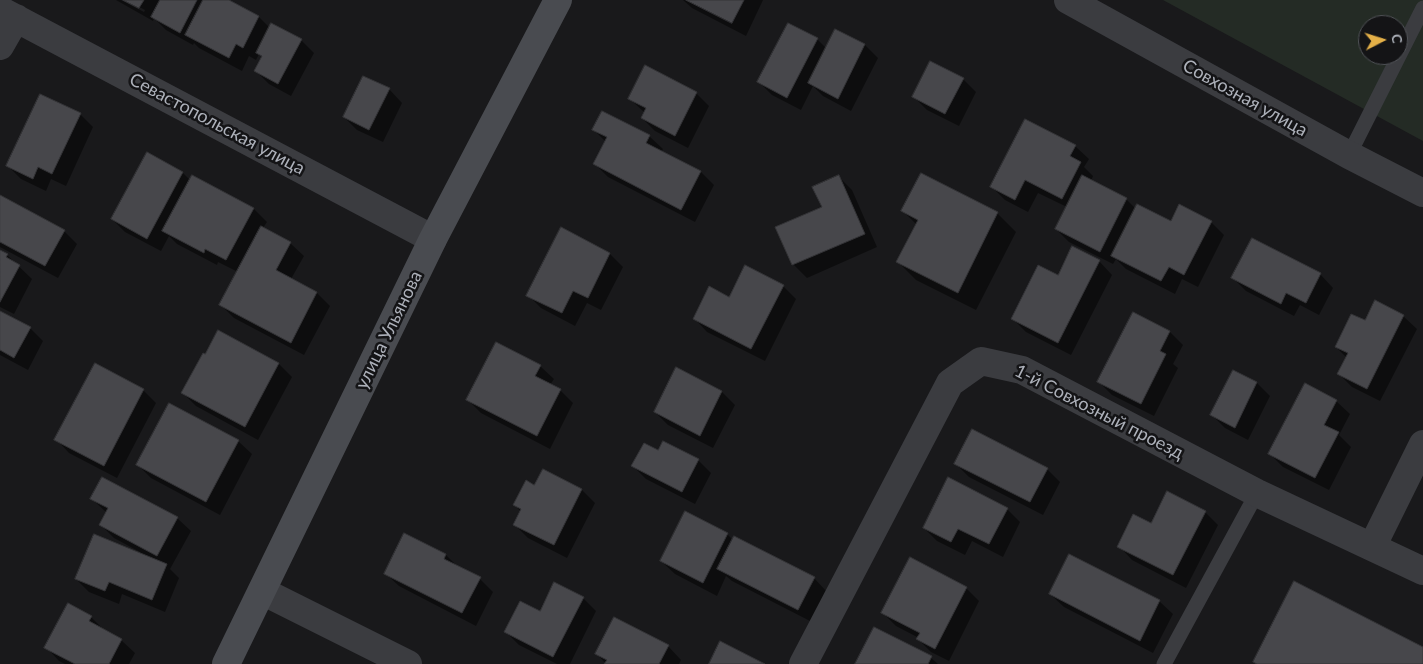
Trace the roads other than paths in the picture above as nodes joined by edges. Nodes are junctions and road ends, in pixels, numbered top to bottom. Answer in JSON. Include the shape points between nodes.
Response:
{"nodes":[{"id":1,"x":558,"y":0,"type":"edge"},
{"id":2,"x":1068,"y":0,"type":"edge"},
{"id":3,"x":1423,"y":8,"type":"edge"},
{"id":4,"x":8,"y":14,"type":"edge"},
{"id":5,"x":0,"y":46,"type":"edge"},
{"id":6,"x":1349,"y":155,"type":"junction"},
{"id":7,"x":1423,"y":193,"type":"edge"},
{"id":8,"x":433,"y":239,"type":"junction"},
{"id":9,"x":1423,"y":444,"type":"edge"},
{"id":10,"x":1258,"y":493,"type":"junction"},
{"id":11,"x":1372,"y":547,"type":"junction"},
{"id":12,"x":1423,"y":572,"type":"edge"},
{"id":13,"x":262,"y":591,"type":"junction"},
{"id":14,"x":226,"y":664,"type":"edge"},
{"id":15,"x":408,"y":664,"type":"edge"},
{"id":16,"x":803,"y":664,"type":"edge"},
{"id":17,"x":1164,"y":664,"type":"edge"}],
"edges":[{"from":1,"to":8,"type":"main road","name":"улица Ульянова"},
{"from":2,"to":6,"type":"street","name":"Совхозная улица"},
{"from":3,"to":6,"type":"lane"},
{"from":4,"to":5,"type":"street"},
{"from":4,"to":8,"type":"street","name":"Севастопольская улица"},
{"from":6,"to":7,"type":"street","name":"Совхозная улица"},
{"from":8,"to":13,"type":"main road","name":"улица Ульянова"},
{"from":9,"to":11,"type":"street"},
{"from":10,"to":11,"type":"street","name":"1-й Совхозный проезд"},
{"from":10,"to":16,"type":"street","name":"1-й Совхозный проезд","via":[[1022,370],[981,361],[950,383]]},
{"from":10,"to":17,"type":"lane"},
{"from":11,"to":12,"type":"street","name":"1-й Совхозный проезд"},
{"from":13,"to":14,"type":"main road","name":"улица Ульянова"},
{"from":13,"to":15,"type":"street"}]}
